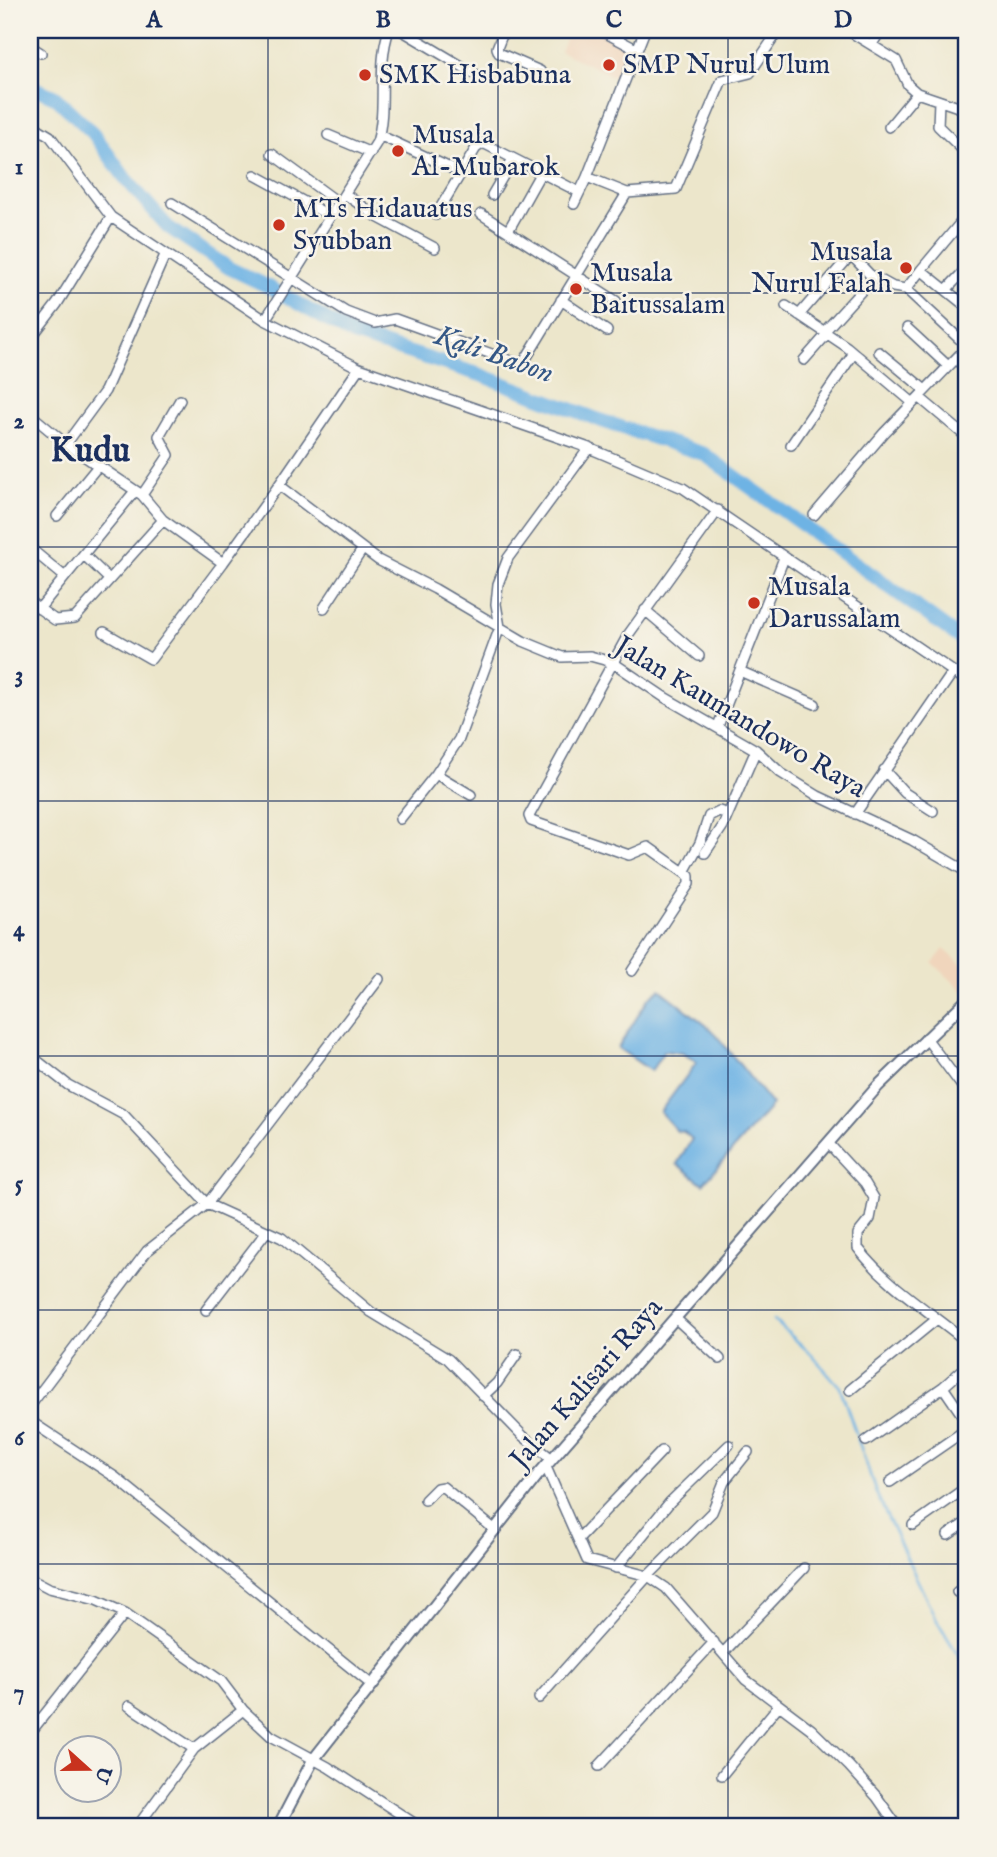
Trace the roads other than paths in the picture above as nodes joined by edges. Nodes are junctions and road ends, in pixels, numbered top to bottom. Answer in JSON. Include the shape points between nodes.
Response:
{"nodes":[{"id":1,"x":389,"y":30,"type":"edge"},
{"id":2,"x":401,"y":30,"type":"edge"},
{"id":3,"x":504,"y":30,"type":"edge"},
{"id":4,"x":600,"y":30,"type":"edge"},
{"id":5,"x":645,"y":30,"type":"edge"},
{"id":6,"x":779,"y":30,"type":"edge"},
{"id":7,"x":847,"y":30,"type":"edge"},
{"id":8,"x":881,"y":30,"type":"edge"},
{"id":9,"x":872,"y":44,"type":"junction"},
{"id":10,"x":30,"y":46,"type":"edge"},
{"id":11,"x":636,"y":49,"type":"junction"},
{"id":12,"x":41,"y":53,"type":"dead end"},
{"id":13,"x":540,"y":71,"type":"dead end"},
{"id":14,"x":480,"y":77,"type":"dead end"},
{"id":15,"x":917,"y":93,"type":"junction"},
{"id":16,"x":939,"y":102,"type":"junction"},
{"id":17,"x":967,"y":110,"type":"edge"},
{"id":18,"x":34,"y":126,"type":"edge"},
{"id":19,"x":889,"y":127,"type":"dead end"},
{"id":20,"x":328,"y":135,"type":"dead end"},
{"id":21,"x":379,"y":135,"type":"junction"},
{"id":22,"x":30,"y":141,"type":"edge"},
{"id":23,"x":371,"y":153,"type":"junction"},
{"id":24,"x":272,"y":154,"type":"dead end"},
{"id":25,"x":967,"y":154,"type":"edge"},
{"id":26,"x":513,"y":159,"type":"junction"},
{"id":27,"x":461,"y":173,"type":"junction"},
{"id":28,"x":540,"y":174,"type":"junction"},
{"id":29,"x":255,"y":175,"type":"dead end"},
{"id":30,"x":587,"y":177,"type":"junction"},
{"id":31,"x":579,"y":192,"type":"junction"},
{"id":32,"x":627,"y":193,"type":"junction"},
{"id":33,"x":492,"y":195,"type":"dead end"},
{"id":34,"x":342,"y":198,"type":"junction"},
{"id":35,"x":172,"y":203,"type":"dead end"},
{"id":36,"x":574,"y":204,"type":"dead end"},
{"id":37,"x":481,"y":214,"type":"dead end"},
{"id":38,"x":436,"y":215,"type":"dead end"},
{"id":39,"x":967,"y":215,"type":"edge"},
{"id":40,"x":330,"y":216,"type":"junction"},
{"id":41,"x":111,"y":217,"type":"junction"},
{"id":42,"x":508,"y":231,"type":"junction"},
{"id":43,"x":435,"y":248,"type":"dead end"},
{"id":44,"x":165,"y":255,"type":"junction"},
{"id":45,"x":967,"y":268,"type":"edge"},
{"id":46,"x":921,"y":270,"type":"junction"},
{"id":47,"x":577,"y":274,"type":"junction"},
{"id":48,"x":873,"y":276,"type":"junction"},
{"id":49,"x":291,"y":278,"type":"junction"},
{"id":50,"x":906,"y":289,"type":"junction"},
{"id":51,"x":946,"y":290,"type":"junction"},
{"id":52,"x":561,"y":300,"type":"junction"},
{"id":53,"x":616,"y":301,"type":"dead end"},
{"id":54,"x":786,"y":306,"type":"dead end"},
{"id":55,"x":967,"y":307,"type":"edge"},
{"id":56,"x":799,"y":315,"type":"junction"},
{"id":57,"x":265,"y":319,"type":"junction"},
{"id":58,"x":907,"y":328,"type":"dead end"},
{"id":59,"x":607,"y":331,"type":"dead end"},
{"id":60,"x":826,"y":333,"type":"junction"},
{"id":61,"x":30,"y":339,"type":"edge"},
{"id":62,"x":967,"y":346,"type":"edge"},
{"id":63,"x":879,"y":352,"type":"dead end"},
{"id":64,"x":854,"y":353,"type":"junction"},
{"id":65,"x":804,"y":360,"type":"dead end"},
{"id":66,"x":948,"y":366,"type":"junction"},
{"id":67,"x":359,"y":368,"type":"junction"},
{"id":68,"x":918,"y":396,"type":"junction"},
{"id":69,"x":180,"y":400,"type":"dead end"},
{"id":70,"x":30,"y":414,"type":"edge"},
{"id":71,"x":963,"y":434,"type":"dead end"},
{"id":72,"x":66,"y":444,"type":"junction"},
{"id":73,"x":791,"y":445,"type":"dead end"},
{"id":74,"x":589,"y":448,"type":"junction"},
{"id":75,"x":98,"y":466,"type":"junction"},
{"id":76,"x":279,"y":485,"type":"junction"},
{"id":77,"x":139,"y":493,"type":"junction"},
{"id":78,"x":718,"y":510,"type":"junction"},
{"id":79,"x":814,"y":515,"type":"dead end"},
{"id":80,"x":57,"y":516,"type":"dead end"},
{"id":81,"x":163,"y":520,"type":"junction"},
{"id":82,"x":30,"y":548,"type":"edge"},
{"id":83,"x":362,"y":550,"type":"junction"},
{"id":84,"x":84,"y":555,"type":"junction"},
{"id":85,"x":784,"y":558,"type":"junction"},
{"id":86,"x":223,"y":563,"type":"junction"},
{"id":87,"x":65,"y":577,"type":"junction"},
{"id":88,"x":109,"y":579,"type":"junction"},
{"id":89,"x":30,"y":602,"type":"edge"},
{"id":90,"x":324,"y":608,"type":"dead end"},
{"id":91,"x":38,"y":609,"type":"junction"},
{"id":92,"x":645,"y":610,"type":"junction"},
{"id":93,"x":500,"y":627,"type":"junction"},
{"id":94,"x":104,"y":632,"type":"dead end"},
{"id":95,"x":699,"y":656,"type":"dead end"},
{"id":96,"x":612,"y":662,"type":"junction"},
{"id":97,"x":742,"y":672,"type":"junction"},
{"id":98,"x":953,"y":672,"type":"junction"},
{"id":99,"x":967,"y":681,"type":"edge"},
{"id":100,"x":815,"y":704,"type":"dead end"},
{"id":101,"x":719,"y":726,"type":"junction"},
{"id":102,"x":756,"y":750,"type":"junction"},
{"id":103,"x":884,"y":769,"type":"junction"},
{"id":104,"x":436,"y":774,"type":"junction"},
{"id":105,"x":471,"y":795,"type":"dead end"},
{"id":106,"x":933,"y":811,"type":"dead end"},
{"id":107,"x":728,"y":814,"type":"junction"},
{"id":108,"x":855,"y":814,"type":"junction"},
{"id":109,"x":400,"y":820,"type":"dead end"},
{"id":110,"x":705,"y":853,"type":"dead end"},
{"id":111,"x":684,"y":872,"type":"junction"},
{"id":112,"x":967,"y":872,"type":"edge"},
{"id":113,"x":632,"y":971,"type":"dead end"},
{"id":114,"x":379,"y":979,"type":"dead end"},
{"id":115,"x":967,"y":1000,"type":"edge"},
{"id":116,"x":926,"y":1038,"type":"junction"},
{"id":117,"x":30,"y":1055,"type":"edge"},
{"id":118,"x":967,"y":1093,"type":"edge"},
{"id":119,"x":830,"y":1144,"type":"junction"},
{"id":120,"x":207,"y":1204,"type":"junction"},
{"id":121,"x":267,"y":1231,"type":"junction"},
{"id":122,"x":206,"y":1310,"type":"dead end"},
{"id":123,"x":675,"y":1318,"type":"junction"},
{"id":124,"x":937,"y":1319,"type":"junction"},
{"id":125,"x":967,"y":1342,"type":"edge"},
{"id":126,"x":517,"y":1354,"type":"dead end"},
{"id":127,"x":720,"y":1359,"type":"dead end"},
{"id":128,"x":967,"y":1366,"type":"edge"},
{"id":129,"x":943,"y":1387,"type":"junction"},
{"id":130,"x":850,"y":1390,"type":"dead end"},
{"id":131,"x":483,"y":1396,"type":"junction"},
{"id":132,"x":30,"y":1406,"type":"edge"},
{"id":133,"x":30,"y":1421,"type":"edge"},
{"id":134,"x":967,"y":1422,"type":"edge"},
{"id":135,"x":967,"y":1429,"type":"edge"},
{"id":136,"x":866,"y":1441,"type":"dead end"},
{"id":137,"x":729,"y":1445,"type":"dead end"},
{"id":138,"x":662,"y":1451,"type":"dead end"},
{"id":139,"x":748,"y":1452,"type":"dead end"},
{"id":140,"x":549,"y":1463,"type":"junction"},
{"id":141,"x":890,"y":1482,"type":"dead end"},
{"id":142,"x":967,"y":1488,"type":"edge"},
{"id":143,"x":425,"y":1500,"type":"dead end"},
{"id":144,"x":967,"y":1522,"type":"edge"},
{"id":145,"x":913,"y":1525,"type":"dead end"},
{"id":146,"x":494,"y":1530,"type":"junction"},
{"id":147,"x":948,"y":1535,"type":"dead end"},
{"id":148,"x":578,"y":1539,"type":"junction"},
{"id":149,"x":616,"y":1568,"type":"junction"},
{"id":150,"x":804,"y":1568,"type":"dead end"},
{"id":151,"x":648,"y":1576,"type":"junction"},
{"id":152,"x":30,"y":1578,"type":"edge"},
{"id":153,"x":967,"y":1585,"type":"edge"},
{"id":154,"x":957,"y":1592,"type":"dead end"},
{"id":155,"x":125,"y":1613,"type":"junction"},
{"id":156,"x":714,"y":1642,"type":"junction"},
{"id":157,"x":723,"y":1653,"type":"junction"},
{"id":158,"x":372,"y":1685,"type":"junction"},
{"id":159,"x":539,"y":1698,"type":"dead end"},
{"id":160,"x":779,"y":1705,"type":"junction"},
{"id":161,"x":129,"y":1706,"type":"dead end"},
{"id":162,"x":243,"y":1710,"type":"junction"},
{"id":163,"x":30,"y":1733,"type":"edge"},
{"id":164,"x":194,"y":1749,"type":"junction"},
{"id":165,"x":313,"y":1760,"type":"junction"},
{"id":166,"x":599,"y":1766,"type":"dead end"},
{"id":167,"x":722,"y":1775,"type":"dead end"},
{"id":168,"x":137,"y":1827,"type":"edge"},
{"id":169,"x":278,"y":1827,"type":"edge"},
{"id":170,"x":420,"y":1827,"type":"edge"},
{"id":171,"x":898,"y":1827,"type":"edge"}],
"edges":[{"from":1,"to":21,"type":"street","via":[[381,58]]},
{"from":2,"to":14,"type":"street"},
{"from":3,"to":13,"type":"street","via":[[499,53]]},
{"from":4,"to":11,"type":"street"},
{"from":5,"to":11,"type":"street"},
{"from":6,"to":32,"type":"street","via":[[750,73],[722,80],[676,189]]},
{"from":7,"to":9,"type":"street"},
{"from":8,"to":9,"type":"street"},
{"from":9,"to":15,"type":"street","via":[[897,60],[908,85]]},
{"from":10,"to":12,"type":"street"},
{"from":11,"to":30,"type":"street"},
{"from":15,"to":16,"type":"street"},
{"from":15,"to":19,"type":"street"},
{"from":16,"to":17,"type":"street"},
{"from":16,"to":25,"type":"street","via":[[938,126]]},
{"from":18,"to":22,"type":"street"},
{"from":18,"to":41,"type":"street","via":[[50,136]]},
{"from":20,"to":23,"type":"street"},
{"from":21,"to":23,"type":"street"},
{"from":21,"to":27,"type":"street"},
{"from":23,"to":34,"type":"street"},
{"from":24,"to":34,"type":"street"},
{"from":26,"to":27,"type":"street","via":[[483,143]]},
{"from":26,"to":28,"type":"street"},
{"from":26,"to":33,"type":"street"},
{"from":27,"to":38,"type":"street"},
{"from":28,"to":31,"type":"street"},
{"from":28,"to":42,"type":"street"},
{"from":29,"to":40,"type":"street"},
{"from":30,"to":31,"type":"street"},
{"from":30,"to":32,"type":"street"},
{"from":31,"to":36,"type":"street"},
{"from":32,"to":47,"type":"street"},
{"from":34,"to":40,"type":"street"},
{"from":34,"to":43,"type":"street"},
{"from":35,"to":49,"type":"street"},
{"from":37,"to":42,"type":"street"},
{"from":39,"to":46,"type":"street"},
{"from":40,"to":49,"type":"street"},
{"from":41,"to":44,"type":"street"},
{"from":41,"to":61,"type":"street"},
{"from":42,"to":47,"type":"street"},
{"from":44,"to":57,"type":"street"},
{"from":44,"to":72,"type":"street","via":[[105,391]]},
{"from":45,"to":51,"type":"street"},
{"from":46,"to":50,"type":"street"},
{"from":46,"to":51,"type":"street"},
{"from":47,"to":52,"type":"street"},
{"from":47,"to":53,"type":"street"},
{"from":48,"to":50,"type":"street"},
{"from":48,"to":56,"type":"street","via":[[849,257]]},
{"from":48,"to":60,"type":"street"},
{"from":49,"to":52,"type":"street","via":[[346,312],[373,322],[395,319],[522,365]]},
{"from":49,"to":57,"type":"street"},
{"from":50,"to":62,"type":"street"},
{"from":51,"to":55,"type":"street"},
{"from":52,"to":59,"type":"street"},
{"from":54,"to":56,"type":"street"},
{"from":56,"to":60,"type":"street"},
{"from":57,"to":67,"type":"street"},
{"from":58,"to":66,"type":"street"},
{"from":60,"to":64,"type":"street"},
{"from":60,"to":65,"type":"street"},
{"from":62,"to":66,"type":"street"},
{"from":63,"to":68,"type":"street"},
{"from":64,"to":68,"type":"street"},
{"from":64,"to":73,"type":"street"},
{"from":66,"to":68,"type":"street"},
{"from":67,"to":74,"type":"street"},
{"from":67,"to":76,"type":"street"},
{"from":68,"to":71,"type":"street"},
{"from":68,"to":79,"type":"street"},
{"from":69,"to":77,"type":"street","via":[[159,436],[169,455]]},
{"from":70,"to":72,"type":"street"},
{"from":72,"to":75,"type":"street"},
{"from":74,"to":78,"type":"street","via":[[654,473]]},
{"from":74,"to":93,"type":"street","via":[[501,572],[496,604]]},
{"from":75,"to":77,"type":"street"},
{"from":75,"to":80,"type":"street"},
{"from":76,"to":83,"type":"street","name":"Jalan Kaumandowo Raya"},
{"from":76,"to":86,"type":"street"},
{"from":77,"to":81,"type":"street"},
{"from":77,"to":84,"type":"street"},
{"from":78,"to":85,"type":"street"},
{"from":78,"to":92,"type":"street"},
{"from":81,"to":86,"type":"street"},
{"from":81,"to":88,"type":"street"},
{"from":82,"to":87,"type":"street"},
{"from":83,"to":90,"type":"street"},
{"from":83,"to":93,"type":"street","name":"Jalan Kaumandowo Raya"},
{"from":84,"to":87,"type":"street"},
{"from":84,"to":88,"type":"street"},
{"from":85,"to":97,"type":"street"},
{"from":85,"to":98,"type":"street"},
{"from":86,"to":94,"type":"street","via":[[151,659]]},
{"from":87,"to":91,"type":"street"},
{"from":88,"to":91,"type":"street","via":[[75,618],[59,621]]},
{"from":89,"to":91,"type":"street"},
{"from":92,"to":95,"type":"street"},
{"from":92,"to":96,"type":"street"},
{"from":93,"to":96,"type":"street","name":"Jalan Kaumandowo Raya","via":[[554,654]]},
{"from":93,"to":104,"type":"street","via":[[459,739]]},
{"from":96,"to":101,"type":"street","name":"Jalan Kaumandowo Raya"},
{"from":96,"to":111,"type":"street","via":[[529,816],[531,821],[581,841],[629,855],[648,847]]},
{"from":97,"to":100,"type":"street"},
{"from":97,"to":101,"type":"street"},
{"from":98,"to":99,"type":"street"},
{"from":98,"to":103,"type":"street"},
{"from":101,"to":102,"type":"street","name":"Jalan Kaumandowo Raya"},
{"from":102,"to":107,"type":"street"},
{"from":102,"to":108,"type":"street","name":"Jalan Kaumandowo Raya","via":[[780,774]]},
{"from":103,"to":106,"type":"street","via":[[905,793]]},
{"from":103,"to":108,"type":"street"},
{"from":104,"to":105,"type":"street"},
{"from":104,"to":109,"type":"street"},
{"from":107,"to":110,"type":"street"},
{"from":107,"to":111,"type":"street","via":[[719,811],[709,816]]},
{"from":108,"to":112,"type":"street","name":"Jalan Kaumandowo Raya"},
{"from":111,"to":113,"type":"street","via":[[690,877],[689,884]]},
{"from":114,"to":120,"type":"street"},
{"from":115,"to":116,"type":"street","name":"Jalan Kalisari Raya"},
{"from":116,"to":118,"type":"street"},
{"from":116,"to":119,"type":"street","name":"Jalan Kalisari Raya"},
{"from":117,"to":120,"type":"street","via":[[68,1085],[124,1115]]},
{"from":119,"to":123,"type":"street","name":"Jalan Kalisari Raya"},
{"from":119,"to":124,"type":"street","via":[[874,1198],[870,1219],[858,1234],[858,1248],[914,1304]]},
{"from":120,"to":121,"type":"street"},
{"from":120,"to":132,"type":"street","via":[[147,1251]]},
{"from":121,"to":122,"type":"street"},
{"from":121,"to":131,"type":"street","via":[[301,1251],[371,1312],[448,1359]]},
{"from":123,"to":127,"type":"street"},
{"from":123,"to":140,"type":"street","name":"Jalan Kalisari Raya"},
{"from":124,"to":125,"type":"street"},
{"from":124,"to":130,"type":"street"},
{"from":126,"to":131,"type":"street"},
{"from":128,"to":129,"type":"street"},
{"from":129,"to":134,"type":"street"},
{"from":129,"to":136,"type":"street"},
{"from":131,"to":140,"type":"street"},
{"from":133,"to":158,"type":"street","via":[[115,1477]]},
{"from":135,"to":141,"type":"street"},
{"from":137,"to":149,"type":"street","via":[[670,1502]]},
{"from":138,"to":148,"type":"street"},
{"from":139,"to":151,"type":"street","via":[[724,1482],[712,1512]]},
{"from":140,"to":146,"type":"street","name":"Jalan Kalisari Raya"},
{"from":140,"to":148,"type":"street"},
{"from":142,"to":145,"type":"street"},
{"from":143,"to":146,"type":"street","via":[[443,1487]]},
{"from":144,"to":147,"type":"street"},
{"from":146,"to":158,"type":"street","name":"Jalan Kalisari Raya"},
{"from":148,"to":149,"type":"street","via":[[587,1560]]},
{"from":149,"to":151,"type":"street"},
{"from":150,"to":157,"type":"street"},
{"from":151,"to":156,"type":"street","via":[[666,1588]]},
{"from":151,"to":159,"type":"street"},
{"from":152,"to":155,"type":"street"},
{"from":153,"to":154,"type":"street"},
{"from":155,"to":162,"type":"street","via":[[221,1681]]},
{"from":155,"to":163,"type":"street"},
{"from":156,"to":157,"type":"street"},
{"from":156,"to":166,"type":"street"},
{"from":157,"to":160,"type":"street","via":[[746,1680]]},
{"from":158,"to":165,"type":"street","name":"Jalan Kalisari Raya"},
{"from":160,"to":167,"type":"street"},
{"from":160,"to":171,"type":"street","via":[[849,1766]]},
{"from":161,"to":164,"type":"street"},
{"from":162,"to":164,"type":"street"},
{"from":162,"to":165,"type":"street","via":[[271,1736]]},
{"from":164,"to":168,"type":"street"},
{"from":165,"to":169,"type":"street","name":"Jalan Kalisari Raya"},
{"from":165,"to":170,"type":"street"}]}
